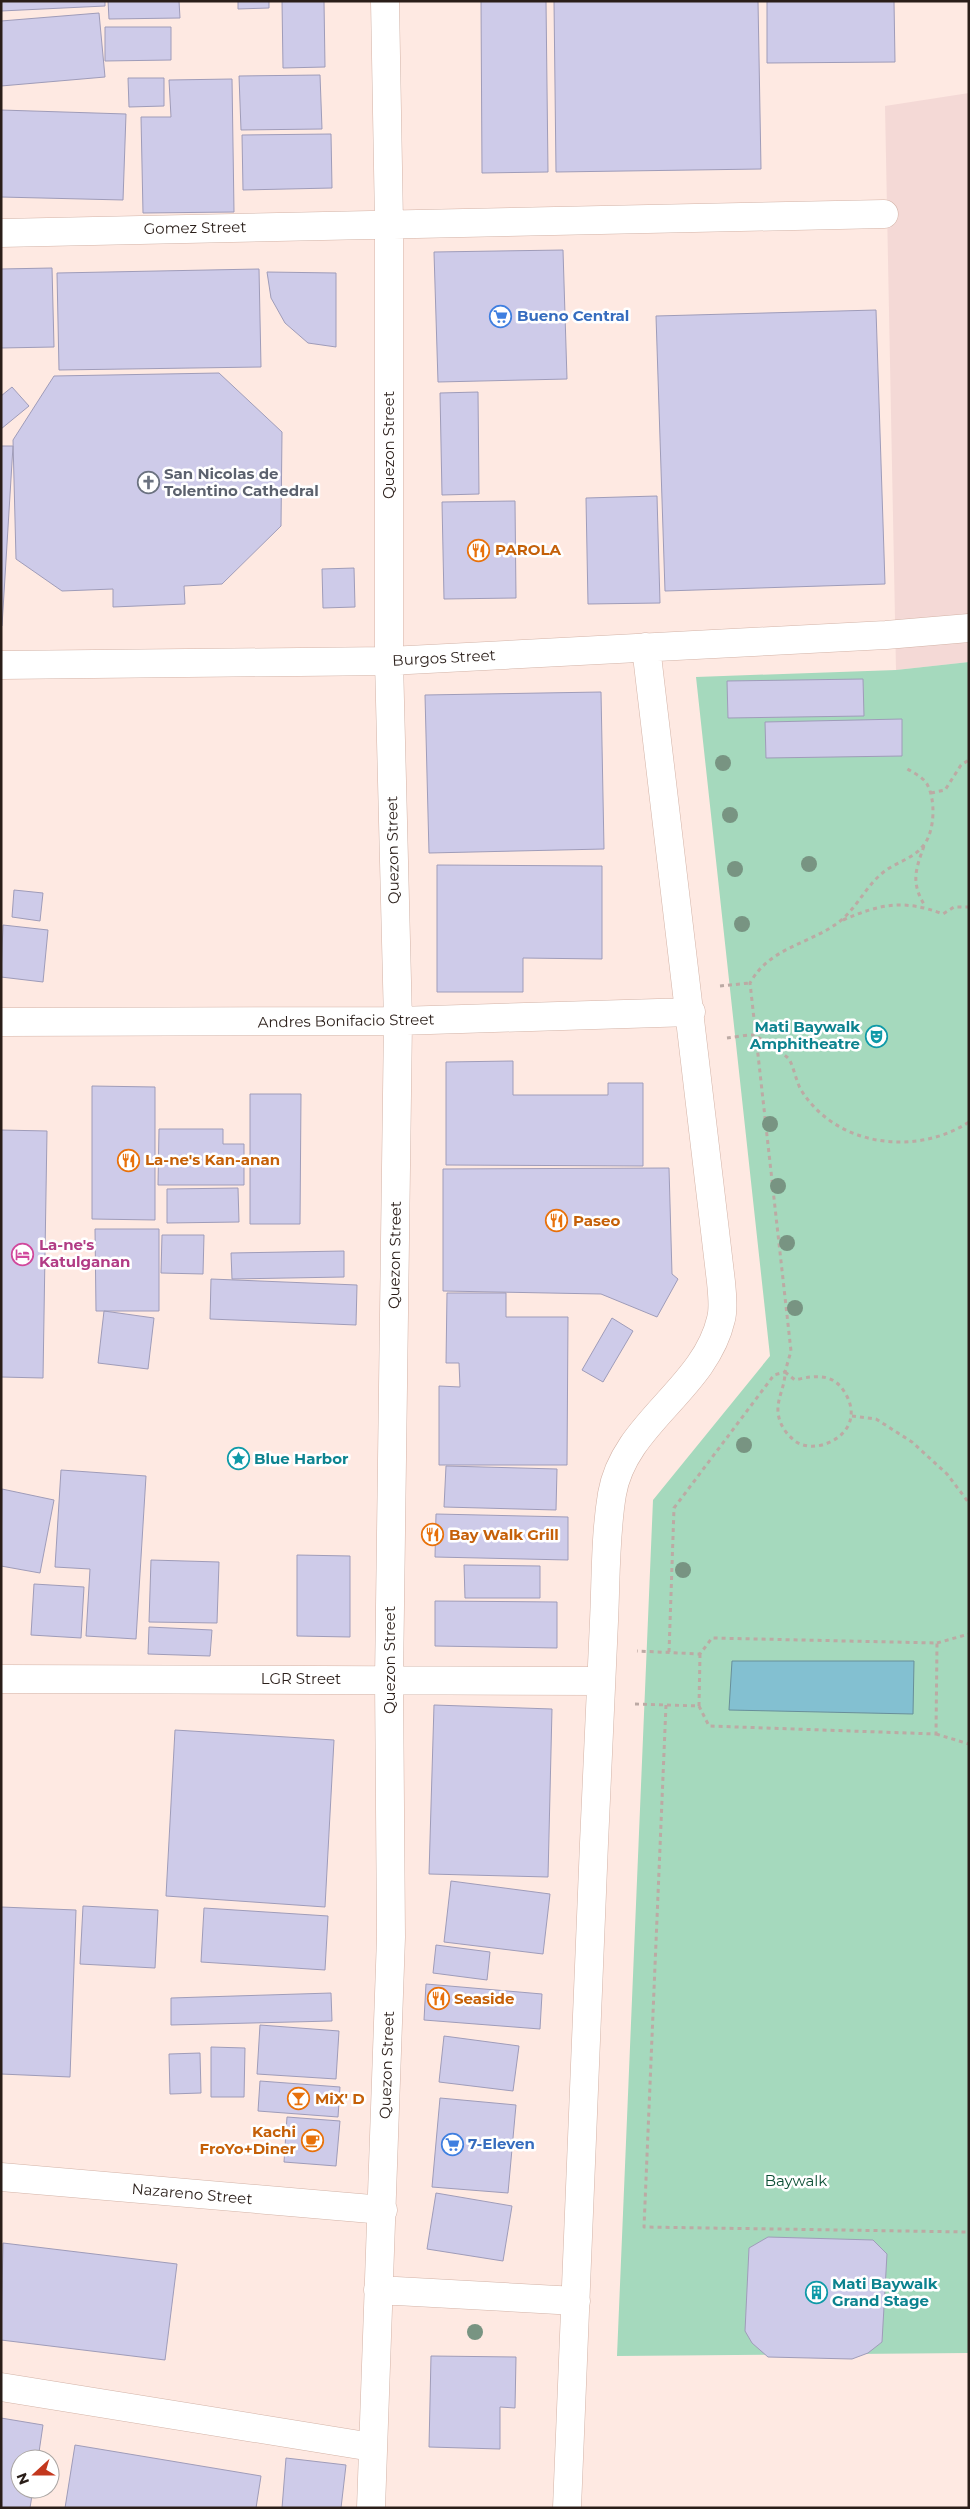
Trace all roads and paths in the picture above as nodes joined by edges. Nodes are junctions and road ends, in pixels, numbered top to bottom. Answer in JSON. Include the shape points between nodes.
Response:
{"nodes":[{"id":1,"x":386,"y":1,"type":"edge"},
{"id":2,"x":884,"y":214,"type":"dead end"},
{"id":3,"x":390,"y":223,"type":"junction"},
{"id":4,"x":1,"y":233,"type":"edge"},
{"id":5,"x":969,"y":628,"type":"edge"},
{"id":6,"x":646,"y":647,"type":"junction"},
{"id":7,"x":389,"y":661,"type":"junction"},
{"id":8,"x":1,"y":665,"type":"edge"},
{"id":9,"x":969,"y":760,"type":"edge"},
{"id":10,"x":906,"y":768,"type":"dead end"},
{"id":11,"x":931,"y":793,"type":"junction"},
{"id":12,"x":924,"y":846,"type":"junction"},
{"id":13,"x":925,"y":907,"type":"junction"},
{"id":14,"x":969,"y":907,"type":"edge"},
{"id":15,"x":840,"y":921,"type":"junction"},
{"id":16,"x":750,"y":984,"type":"dead end"},
{"id":17,"x":691,"y":1012,"type":"junction"},
{"id":18,"x":398,"y":1021,"type":"junction"},
{"id":19,"x":1,"y":1022,"type":"edge"},
{"id":20,"x":755,"y":1035,"type":"dead end"},
{"id":21,"x":969,"y":1122,"type":"edge"},
{"id":22,"x":852,"y":1416,"type":"junction"},
{"id":23,"x":969,"y":1503,"type":"edge"},
{"id":24,"x":969,"y":1634,"type":"edge"},
{"id":25,"x":938,"y":1644,"type":"junction"},
{"id":26,"x":669,"y":1652,"type":"dead end"},
{"id":27,"x":700,"y":1654,"type":"junction"},
{"id":28,"x":1,"y":1679,"type":"edge"},
{"id":29,"x":389,"y":1679,"type":"junction"},
{"id":30,"x":600,"y":1681,"type":"junction"},
{"id":31,"x":699,"y":1706,"type":"junction"},
{"id":32,"x":936,"y":1734,"type":"junction"},
{"id":33,"x":969,"y":1744,"type":"edge"},
{"id":34,"x":1,"y":2177,"type":"edge"},
{"id":35,"x":383,"y":2210,"type":"junction"},
{"id":36,"x":969,"y":2232,"type":"edge"},
{"id":37,"x":378,"y":2290,"type":"junction"},
{"id":38,"x":576,"y":2301,"type":"junction"},
{"id":39,"x":1,"y":2387,"type":"edge"},
{"id":40,"x":372,"y":2447,"type":"junction"},
{"id":41,"x":371,"y":2508,"type":"edge"},
{"id":42,"x":567,"y":2508,"type":"edge"}],
"edges":[{"from":1,"to":3,"type":"street","name":"Quezon Street"},
{"from":2,"to":3,"type":"street","name":"Gomez Street"},
{"from":3,"to":4,"type":"street","name":"Gomez Street"},
{"from":3,"to":7,"type":"street","name":"Quezon Street"},
{"from":5,"to":6,"type":"street","name":"Burgos Street"},
{"from":6,"to":7,"type":"street","name":"Burgos Street"},
{"from":6,"to":17,"type":"street"},
{"from":7,"to":8,"type":"street","name":"Burgos Street"},
{"from":7,"to":18,"type":"street","name":"Quezon Street"},
{"from":9,"to":11,"type":"path","via":[[960,765],[945,790]]},
{"from":10,"to":11,"type":"path","via":[[926,782]]},
{"from":11,"to":12,"type":"path","via":[[932,826]]},
{"from":12,"to":13,"type":"path","via":[[914,877]]},
{"from":12,"to":15,"type":"path","via":[[881,874]]},
{"from":13,"to":14,"type":"path","via":[[943,914],[954,907]]},
{"from":13,"to":15,"type":"path","via":[[888,904]]},
{"from":15,"to":16,"type":"path","via":[[773,956],[758,969]]},
{"from":17,"to":18,"type":"street","name":"Andres Bonifacio Street"},
{"from":17,"to":30,"type":"street","via":[[722,1282],[722,1317],[711,1348],[695,1373],[656,1416],[619,1470],[612,1491],[608,1522]]},
{"from":18,"to":19,"type":"street","name":"Andres Bonifacio Street"},
{"from":18,"to":29,"type":"street","name":"Quezon Street"},
{"from":20,"to":21,"type":"path","via":[[789,1059],[802,1093],[816,1108],[831,1121],[863,1137],[880,1142],[920,1141],[950,1133]]},
{"from":22,"to":22,"type":"path","via":[[843,1434],[828,1444],[813,1447],[797,1442],[784,1431],[778,1413],[785,1372],[795,1380],[820,1375],[833,1379],[842,1386]]},
{"from":22,"to":23,"type":"path","via":[[876,1419],[912,1442],[947,1474]]},
{"from":24,"to":25,"type":"path"},
{"from":25,"to":27,"type":"path","via":[[712,1638]]},
{"from":25,"to":32,"type":"path"},
{"from":26,"to":27,"type":"path"},
{"from":27,"to":31,"type":"path"},
{"from":28,"to":29,"type":"street","name":"LGR Street"},
{"from":29,"to":30,"type":"street","name":"LGR Street"},
{"from":29,"to":35,"type":"street","name":"Quezon Street","via":[[391,1937]]},
{"from":30,"to":38,"type":"street"},
{"from":31,"to":32,"type":"path","via":[[709,1726]]},
{"from":31,"to":36,"type":"path","via":[[666,1705],[644,2227]]},
{"from":32,"to":33,"type":"path"},
{"from":34,"to":35,"type":"street","name":"Nazareno Street"},
{"from":35,"to":37,"type":"street","name":"Quezon Street"},
{"from":37,"to":38,"type":"street"},
{"from":37,"to":40,"type":"street","name":"Quezon Street"},
{"from":38,"to":42,"type":"street"},
{"from":39,"to":40,"type":"street"},
{"from":40,"to":41,"type":"street","name":"Quezon Street"}]}
